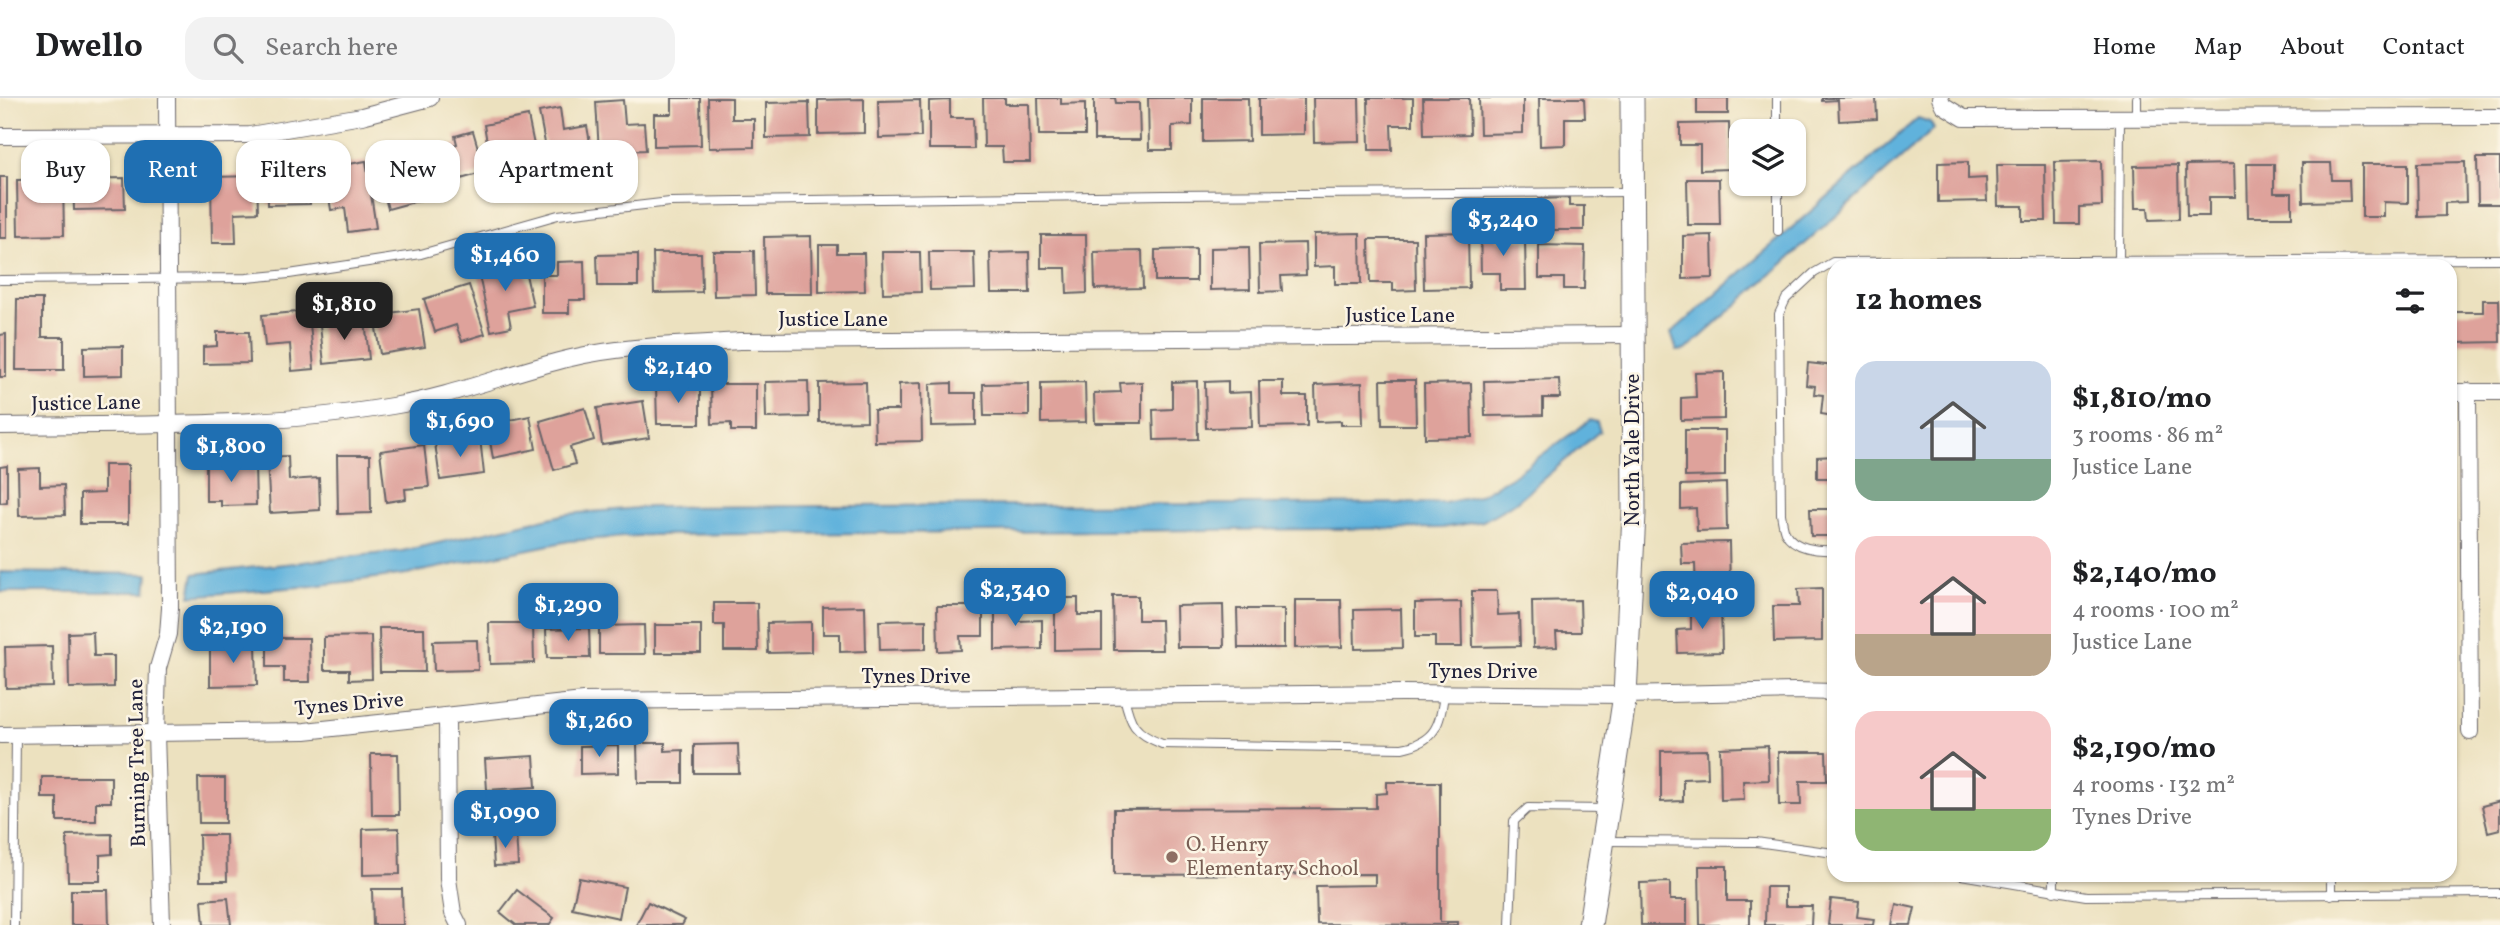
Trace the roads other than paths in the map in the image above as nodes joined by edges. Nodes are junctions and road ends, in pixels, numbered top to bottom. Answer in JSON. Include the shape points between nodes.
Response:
{"nodes":[{"id":1,"x":167,"y":98,"type":"edge"},
{"id":2,"x":430,"y":98,"type":"edge"},
{"id":3,"x":1632,"y":98,"type":"edge"},
{"id":4,"x":1777,"y":98,"type":"edge"},
{"id":5,"x":1940,"y":98,"type":"edge"},
{"id":6,"x":2137,"y":98,"type":"edge"},
{"id":7,"x":2129,"y":117,"type":"junction"},
{"id":8,"x":2500,"y":117,"type":"edge"},
{"id":9,"x":1777,"y":119,"type":"edge"},
{"id":10,"x":0,"y":136,"type":"edge"},
{"id":11,"x":167,"y":136,"type":"junction"},
{"id":12,"x":1633,"y":192,"type":"junction"},
{"id":13,"x":1778,"y":196,"type":"edge"},
{"id":14,"x":1778,"y":231,"type":"dead end"},
{"id":15,"x":2119,"y":259,"type":"edge"},
{"id":16,"x":2457,"y":259,"type":"edge"},
{"id":17,"x":2500,"y":259,"type":"edge"},
{"id":18,"x":1827,"y":265,"type":"edge"},
{"id":19,"x":169,"y":279,"type":"junction"},
{"id":20,"x":0,"y":280,"type":"edge"},
{"id":21,"x":1633,"y":335,"type":"junction"},
{"id":22,"x":2468,"y":391,"type":"junction"},
{"id":23,"x":2500,"y":391,"type":"edge"},
{"id":24,"x":2457,"y":392,"type":"edge"},
{"id":25,"x":170,"y":424,"type":"junction"},
{"id":26,"x":0,"y":426,"type":"edge"},
{"id":27,"x":1827,"y":550,"type":"edge"},
{"id":28,"x":1827,"y":692,"type":"edge"},
{"id":29,"x":1444,"y":693,"type":"junction"},
{"id":30,"x":1625,"y":695,"type":"junction"},
{"id":31,"x":1124,"y":696,"type":"junction"},
{"id":32,"x":447,"y":717,"type":"junction"},
{"id":33,"x":2470,"y":732,"type":"dead end"},
{"id":34,"x":156,"y":734,"type":"junction"},
{"id":35,"x":8,"y":735,"type":"edge"},
{"id":36,"x":1609,"y":810,"type":"junction"},
{"id":37,"x":1604,"y":841,"type":"junction"},
{"id":38,"x":1827,"y":852,"type":"edge"},
{"id":39,"x":1999,"y":882,"type":"edge"},
{"id":40,"x":2054,"y":882,"type":"edge"},
{"id":41,"x":2330,"y":882,"type":"edge"},
{"id":42,"x":2054,"y":892,"type":"junction"},
{"id":43,"x":2500,"y":894,"type":"edge"},
{"id":44,"x":2331,"y":895,"type":"junction"},
{"id":45,"x":15,"y":925,"type":"edge"},
{"id":46,"x":162,"y":925,"type":"edge"},
{"id":47,"x":459,"y":925,"type":"edge"},
{"id":48,"x":1510,"y":925,"type":"edge"},
{"id":49,"x":1590,"y":925,"type":"edge"}],
"edges":[{"from":1,"to":11,"type":"street","name":"Burning Tree Lane"},
{"from":2,"to":11,"type":"street","via":[[362,116],[250,135]]},
{"from":3,"to":12,"type":"street","name":"North Yale Drive"},
{"from":4,"to":9,"type":"lane"},
{"from":5,"to":7,"type":"street","via":[[1964,118]]},
{"from":6,"to":7,"type":"lane"},
{"from":7,"to":8,"type":"street"},
{"from":7,"to":15,"type":"lane"},
{"from":10,"to":11,"type":"street"},
{"from":11,"to":19,"type":"street","name":"Burning Tree Lane"},
{"from":12,"to":19,"type":"lane","via":[[670,202],[558,215],[382,262],[247,278]]},
{"from":12,"to":21,"type":"street","name":"North Yale Drive"},
{"from":13,"to":14,"type":"lane"},
{"from":16,"to":17,"type":"lane"},
{"from":18,"to":27,"type":"lane","via":[[1786,299],[1779,314],[1781,514],[1785,532],[1794,542]]},
{"from":19,"to":20,"type":"lane"},
{"from":19,"to":25,"type":"street","name":"Burning Tree Lane"},
{"from":21,"to":25,"type":"street","name":"Justice Lane","via":[[740,341],[618,349],[392,406],[264,421]]},
{"from":21,"to":30,"type":"street","name":"North Yale Drive","via":[[1634,514]]},
{"from":22,"to":23,"type":"street"},
{"from":22,"to":24,"type":"street"},
{"from":22,"to":33,"type":"street"},
{"from":25,"to":26,"type":"street","name":"Justice Lane"},
{"from":25,"to":34,"type":"street","name":"Burning Tree Lane","via":[[170,608],[158,668]]},
{"from":28,"to":30,"type":"street","name":"Tynes Drive"},
{"from":29,"to":30,"type":"street","name":"Tynes Drive"},
{"from":29,"to":31,"type":"street","name":"Tynes Drive"},
{"from":29,"to":31,"type":"lane","via":[[1442,715],[1431,736],[1417,746],[1402,748],[1162,744],[1145,738],[1133,726]]},
{"from":30,"to":36,"type":"street","name":"North Yale Drive"},
{"from":31,"to":32,"type":"street","name":"Tynes Drive","via":[[583,701]]},
{"from":32,"to":34,"type":"street","name":"Tynes Drive","via":[[305,731]]},
{"from":32,"to":47,"type":"street","via":[[448,879]]},
{"from":34,"to":35,"type":"street","name":"Tynes Drive"},
{"from":34,"to":46,"type":"street","name":"Burning Tree Lane"},
{"from":35,"to":45,"type":"lane"},
{"from":36,"to":37,"type":"street","name":"North Yale Drive"},
{"from":36,"to":48,"type":"lane","via":[[1528,808],[1514,821]]},
{"from":37,"to":38,"type":"lane","via":[[1756,842]]},
{"from":37,"to":49,"type":"street","name":"North Yale Drive"},
{"from":39,"to":42,"type":"lane"},
{"from":40,"to":42,"type":"lane"},
{"from":41,"to":44,"type":"lane"},
{"from":42,"to":44,"type":"lane","via":[[2085,896]]},
{"from":43,"to":44,"type":"lane"}]}
